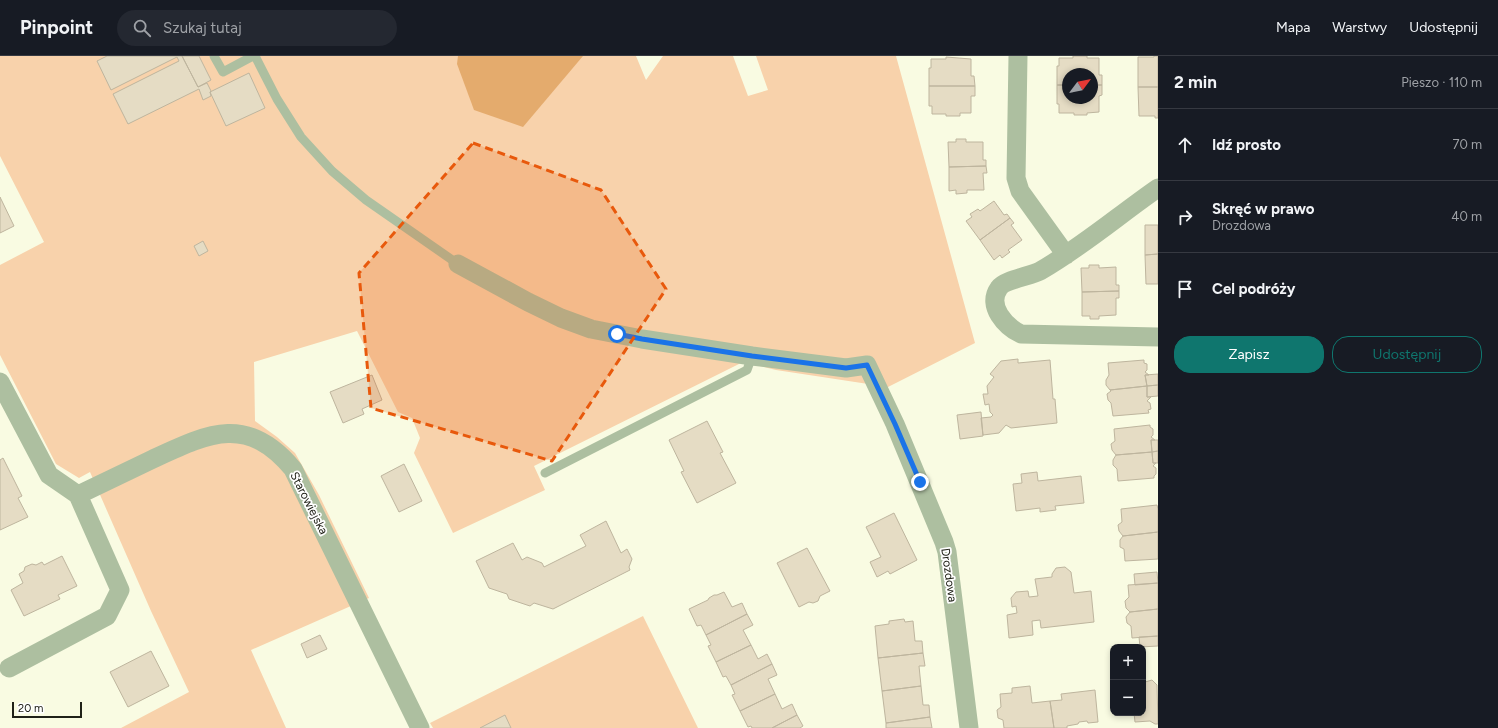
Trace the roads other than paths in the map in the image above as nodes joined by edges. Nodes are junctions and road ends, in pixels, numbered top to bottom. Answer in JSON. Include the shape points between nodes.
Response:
{"nodes":[{"id":1,"x":214,"y":56,"type":"edge"},
{"id":2,"x":254,"y":56,"type":"edge"},
{"id":3,"x":1018,"y":56,"type":"edge"},
{"id":4,"x":1158,"y":188,"type":"edge"},
{"id":5,"x":1066,"y":255,"type":"junction"},
{"id":6,"x":458,"y":264,"type":"joint"},
{"id":7,"x":1158,"y":337,"type":"edge"},
{"id":8,"x":752,"y":356,"type":"junction"},
{"id":9,"x":0,"y":382,"type":"edge"},
{"id":10,"x":4,"y":401,"type":"edge"},
{"id":11,"x":545,"y":473,"type":"dead end"},
{"id":12,"x":78,"y":495,"type":"junction"},
{"id":13,"x":9,"y":668,"type":"dead end"},
{"id":14,"x":420,"y":728,"type":"edge"},
{"id":15,"x":969,"y":728,"type":"edge"}],
"edges":[{"from":1,"to":2,"type":"lane","via":[[223,72]]},
{"from":2,"to":6,"type":"lane","via":[[301,137],[332,171],[366,200]]},
{"from":3,"to":5,"type":"street","via":[[1016,178],[1020,191]]},
{"from":4,"to":5,"type":"street"},
{"from":5,"to":7,"type":"street","via":[[1039,272],[999,287],[995,296],[996,309],[1012,330],[1021,334]]},
{"from":6,"to":8,"type":"street","via":[[528,302],[591,329]]},
{"from":8,"to":11,"type":"lane","via":[[747,370]]},
{"from":8,"to":15,"type":"street","name":"Drozdowa","via":[[846,368],[867,365],[895,424],[947,552]]},
{"from":9,"to":10,"type":"street"},
{"from":10,"to":12,"type":"street","via":[[49,475]]},
{"from":12,"to":13,"type":"street","via":[[120,590],[107,616]]},
{"from":12,"to":14,"type":"street","name":"Starowiejska","via":[[201,438],[234,434],[268,445],[293,469]]}]}
